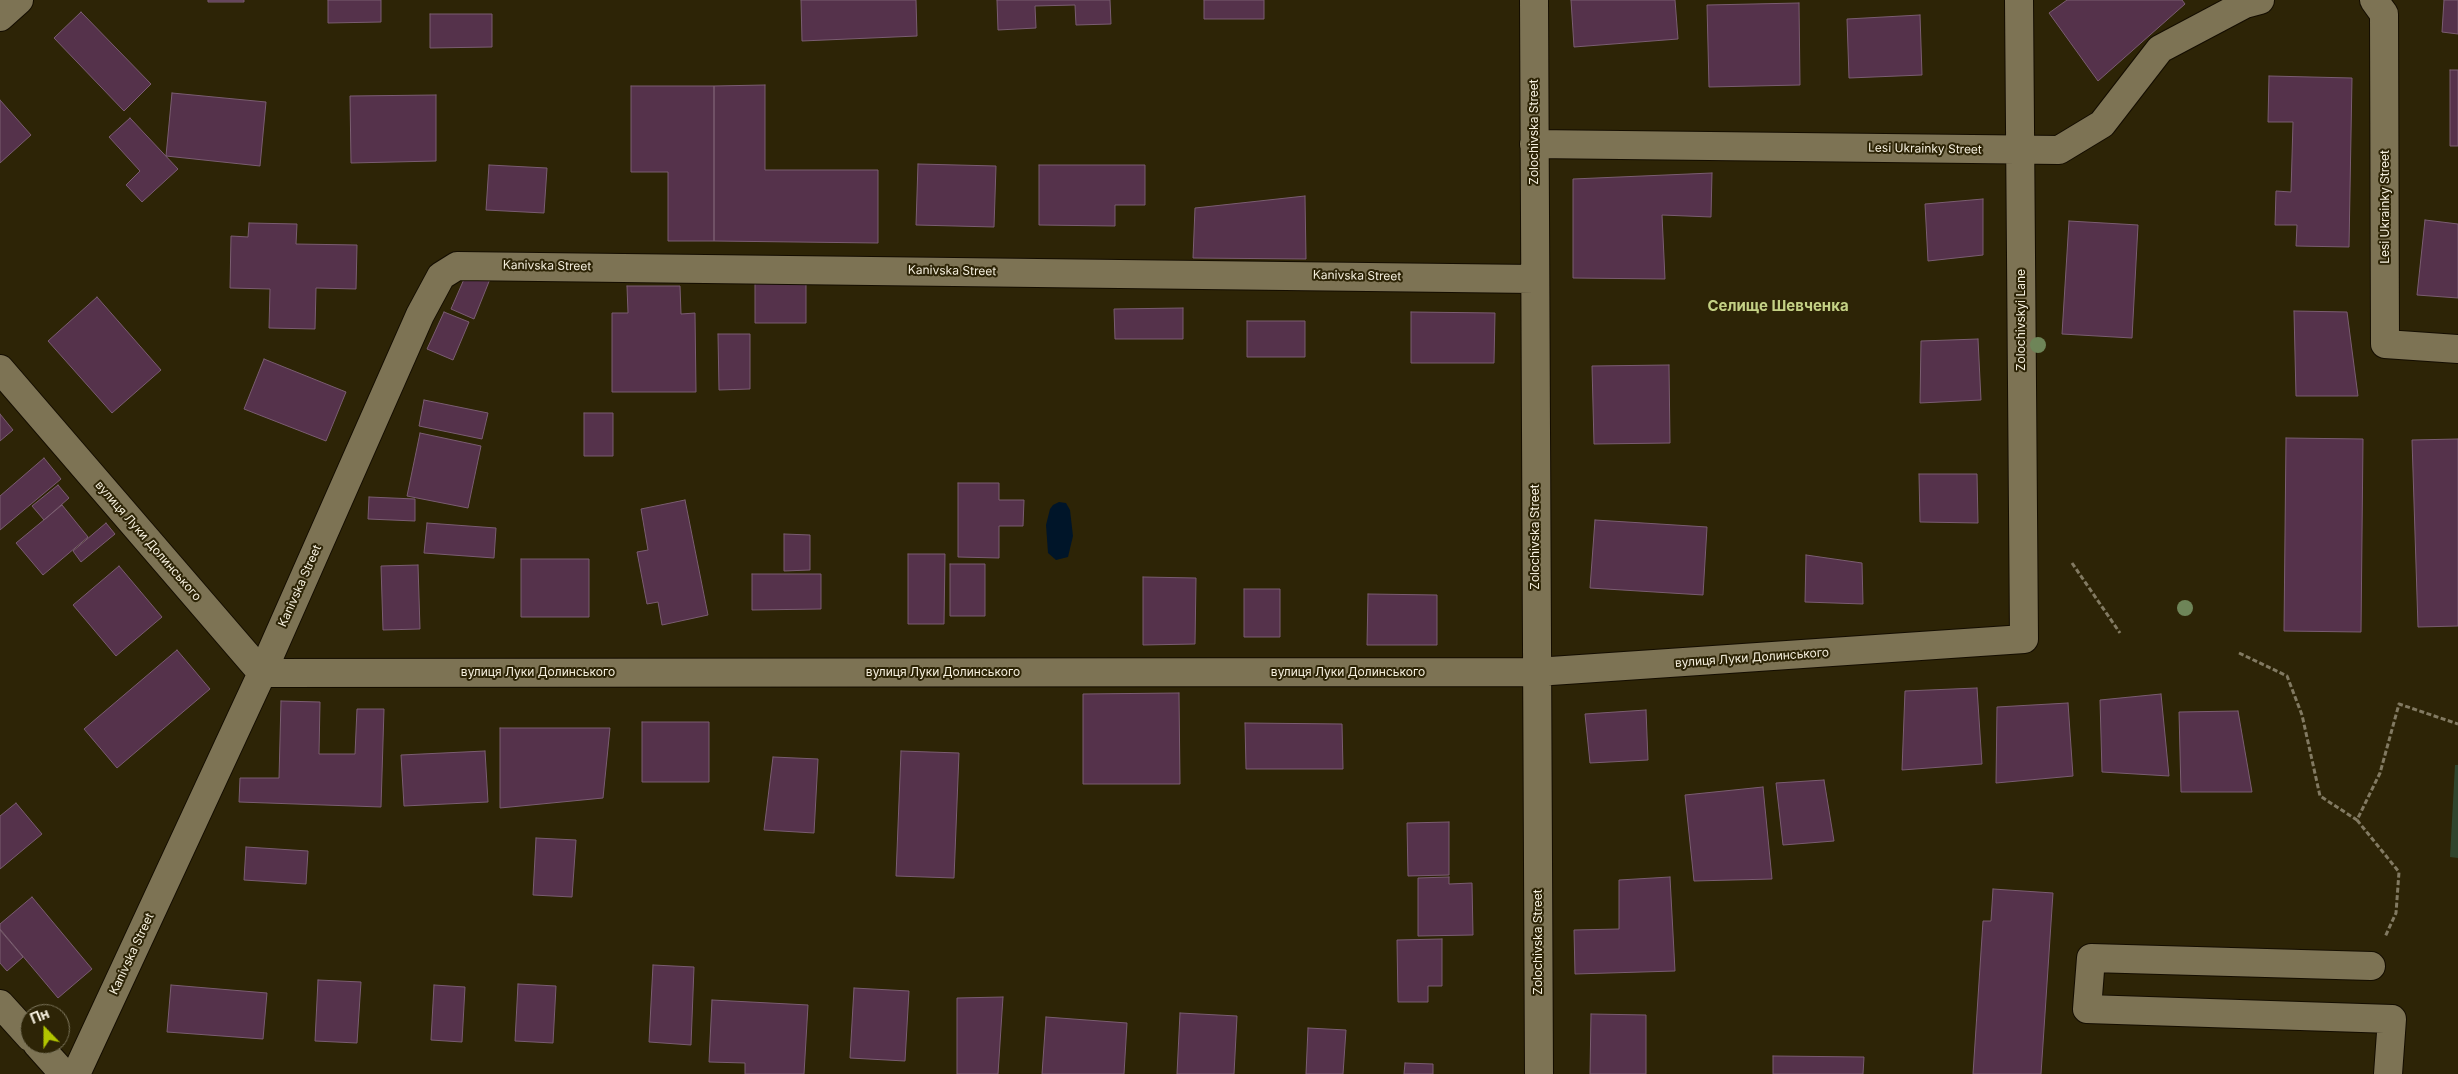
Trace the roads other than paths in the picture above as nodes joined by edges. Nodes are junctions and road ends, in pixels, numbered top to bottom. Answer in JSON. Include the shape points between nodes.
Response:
{"nodes":[{"id":1,"x":19,"y":0,"type":"edge"},
{"id":2,"x":1534,"y":0,"type":"edge"},
{"id":3,"x":2019,"y":0,"type":"edge"},
{"id":4,"x":2260,"y":0,"type":"edge"},
{"id":5,"x":2374,"y":0,"type":"edge"},
{"id":6,"x":0,"y":17,"type":"edge"},
{"id":7,"x":1534,"y":144,"type":"junction"},
{"id":8,"x":2020,"y":150,"type":"junction"},
{"id":9,"x":1534,"y":279,"type":"junction"},
{"id":10,"x":2458,"y":349,"type":"edge"},
{"id":11,"x":0,"y":369,"type":"edge"},
{"id":12,"x":2024,"y":639,"type":"joint"},
{"id":13,"x":262,"y":672,"type":"junction"},
{"id":14,"x":1536,"y":672,"type":"junction"},
{"id":15,"x":2371,"y":966,"type":"dead end"},
{"id":16,"x":0,"y":1004,"type":"edge"},
{"id":17,"x":20,"y":1026,"type":"edge"},
{"id":18,"x":45,"y":1054,"type":"edge"},
{"id":19,"x":64,"y":1074,"type":"edge"},
{"id":20,"x":76,"y":1074,"type":"edge"},
{"id":21,"x":1539,"y":1074,"type":"edge"},
{"id":22,"x":2388,"y":1074,"type":"edge"}],
"edges":[{"from":1,"to":6,"type":"street"},
{"from":2,"to":7,"type":"street","name":"Zolochivska Street"},
{"from":3,"to":8,"type":"street","name":"Zolochivskyi Lane"},
{"from":4,"to":8,"type":"street","name":"Lesi Ukrainky Street","via":[[2245,4],[2160,50],[2102,124],[2060,150]]},
{"from":5,"to":10,"type":"street","name":"Lesi Ukrainky Street","via":[[2384,14],[2385,344]]},
{"from":7,"to":8,"type":"street","name":"Lesi Ukrainky Street"},
{"from":7,"to":9,"type":"street","name":"Zolochivska Street"},
{"from":8,"to":12,"type":"street","name":"Zolochivskyi Lane"},
{"from":9,"to":13,"type":"street","name":"Kanivska Street","via":[[457,266],[441,276],[420,315]]},
{"from":9,"to":14,"type":"street","name":"Zolochivska Street"},
{"from":11,"to":13,"type":"street","name":"вулиця Луки Долинського"},
{"from":12,"to":14,"type":"street","name":"вулиця Луки Долинського"},
{"from":13,"to":14,"type":"street","name":"вулиця Луки Долинського"},
{"from":13,"to":20,"type":"street","name":"Kanivska Street"},
{"from":14,"to":21,"type":"street","name":"Zolochivska Street"},
{"from":15,"to":22,"type":"street","via":[[2091,958],[2087,1008],[2392,1019]]},
{"from":16,"to":17,"type":"street"},
{"from":18,"to":19,"type":"street"}]}
